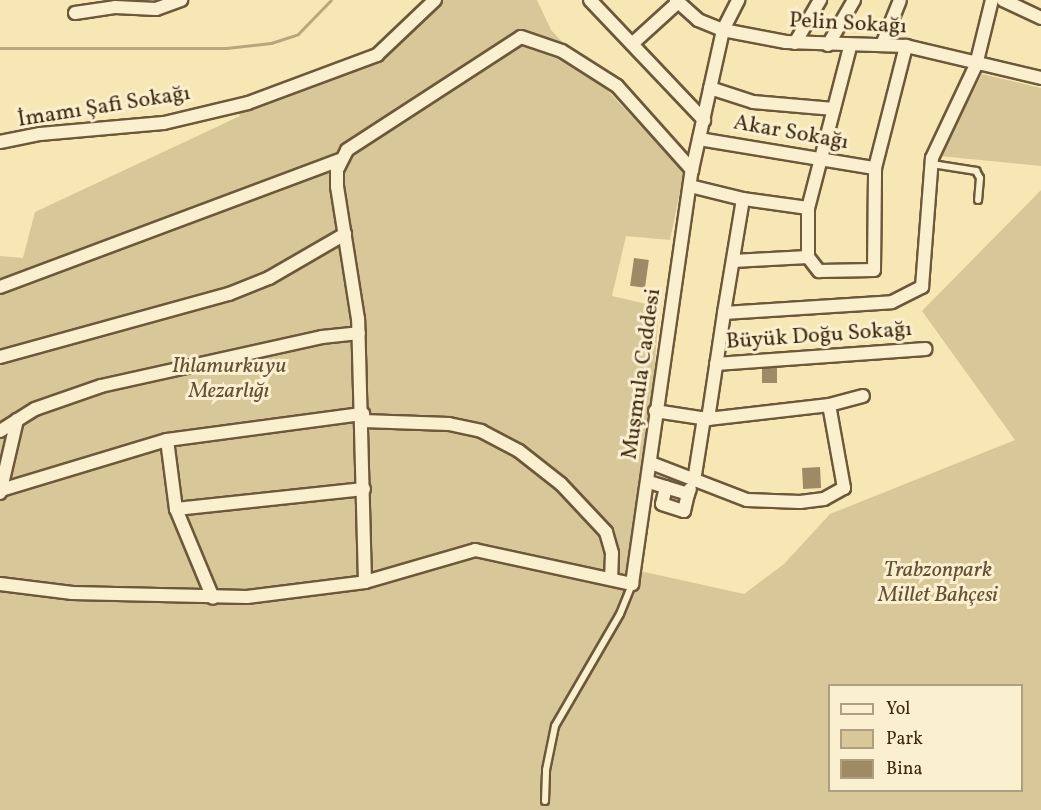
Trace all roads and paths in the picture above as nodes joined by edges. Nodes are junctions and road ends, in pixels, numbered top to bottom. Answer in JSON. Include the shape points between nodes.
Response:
{"nodes":[{"id":1,"x":181,"y":0,"type":"edge"},
{"id":2,"x":435,"y":0,"type":"edge"},
{"id":3,"x":738,"y":0,"type":"edge"},
{"id":4,"x":820,"y":0,"type":"edge"},
{"id":5,"x":854,"y":0,"type":"edge"},
{"id":6,"x":900,"y":0,"type":"edge"},
{"id":7,"x":992,"y":0,"type":"edge"},
{"id":8,"x":1003,"y":0,"type":"edge"},
{"id":9,"x":596,"y":2,"type":"edge"},
{"id":10,"x":676,"y":2,"type":"edge"},
{"id":11,"x":75,"y":13,"type":"dead end"},
{"id":12,"x":1041,"y":18,"type":"edge"},
{"id":13,"x":723,"y":30,"type":"junction"},
{"id":14,"x":795,"y":43,"type":"junction"},
{"id":15,"x":632,"y":44,"type":"junction"},
{"id":16,"x":828,"y":45,"type":"junction"},
{"id":17,"x":882,"y":45,"type":"junction"},
{"id":18,"x":906,"y":46,"type":"junction"},
{"id":19,"x":850,"y":47,"type":"junction"},
{"id":20,"x":976,"y":64,"type":"junction"},
{"id":21,"x":1041,"y":78,"type":"edge"},
{"id":22,"x":710,"y":88,"type":"junction"},
{"id":23,"x":834,"y":109,"type":"junction"},
{"id":24,"x":704,"y":120,"type":"junction"},
{"id":25,"x":699,"y":139,"type":"junction"},
{"id":26,"x":0,"y":142,"type":"edge"},
{"id":27,"x":821,"y":158,"type":"junction"},
{"id":28,"x":339,"y":160,"type":"junction"},
{"id":29,"x":932,"y":164,"type":"junction"},
{"id":30,"x":874,"y":168,"type":"junction"},
{"id":31,"x":692,"y":170,"type":"junction"},
{"id":32,"x":690,"y":186,"type":"junction"},
{"id":33,"x":743,"y":199,"type":"junction"},
{"id":34,"x":978,"y":200,"type":"dead end"},
{"id":35,"x":808,"y":208,"type":"junction"},
{"id":36,"x":345,"y":234,"type":"junction"},
{"id":37,"x":808,"y":256,"type":"junction"},
{"id":38,"x":733,"y":261,"type":"junction"},
{"id":39,"x":0,"y":287,"type":"edge"},
{"id":40,"x":724,"y":313,"type":"junction"},
{"id":41,"x":359,"y":333,"type":"junction"},
{"id":42,"x":925,"y":349,"type":"dead end"},
{"id":43,"x":0,"y":357,"type":"edge"},
{"id":44,"x":716,"y":364,"type":"junction"},
{"id":45,"x":863,"y":396,"type":"dead end"},
{"id":46,"x":829,"y":405,"type":"junction"},
{"id":47,"x":655,"y":411,"type":"junction"},
{"id":48,"x":363,"y":417,"type":"junction"},
{"id":49,"x":706,"y":418,"type":"junction"},
{"id":50,"x":17,"y":420,"type":"junction"},
{"id":51,"x":0,"y":431,"type":"edge"},
{"id":52,"x":167,"y":440,"type":"junction"},
{"id":53,"x":651,"y":463,"type":"junction"},
{"id":54,"x":693,"y":481,"type":"junction"},
{"id":55,"x":649,"y":482,"type":"junction"},
{"id":56,"x":666,"y":487,"type":"junction"},
{"id":57,"x":364,"y":489,"type":"junction"},
{"id":58,"x":0,"y":491,"type":"edge"},
{"id":59,"x":688,"y":494,"type":"junction"},
{"id":60,"x":176,"y":509,"type":"junction"},
{"id":61,"x":611,"y":579,"type":"junction"},
{"id":62,"x":365,"y":582,"type":"junction"},
{"id":63,"x":0,"y":584,"type":"edge"},
{"id":64,"x":632,"y":584,"type":"junction"},
{"id":65,"x":213,"y":598,"type":"junction"},
{"id":66,"x":545,"y":801,"type":"dead end"}],
"edges":[{"from":1,"to":11,"type":"street","via":[[156,9],[115,7]]},
{"from":2,"to":26,"type":"street","name":"İmamı Şafi Sokağı","via":[[376,55],[248,103],[164,123],[40,134]]},
{"from":3,"to":13,"type":"street"},
{"from":4,"to":14,"type":"street"},
{"from":5,"to":16,"type":"street"},
{"from":6,"to":17,"type":"street"},
{"from":7,"to":20,"type":"street"},
{"from":8,"to":12,"type":"street"},
{"from":9,"to":15,"type":"street"},
{"from":10,"to":13,"type":"street","name":"Pelin Sokağı","via":[[698,20]]},
{"from":10,"to":15,"type":"street"},
{"from":13,"to":14,"type":"street","name":"Pelin Sokağı"},
{"from":13,"to":22,"type":"street"},
{"from":14,"to":16,"type":"street","name":"Pelin Sokağı"},
{"from":15,"to":24,"type":"street"},
{"from":16,"to":19,"type":"street","name":"Pelin Sokağı"},
{"from":17,"to":18,"type":"street","name":"Pelin Sokağı"},
{"from":17,"to":19,"type":"street","name":"Pelin Sokağı"},
{"from":18,"to":20,"type":"street","name":"Pelin Sokağı"},
{"from":18,"to":30,"type":"street"},
{"from":19,"to":23,"type":"street"},
{"from":20,"to":21,"type":"street","name":"Pelin Sokağı"},
{"from":20,"to":29,"type":"street"},
{"from":22,"to":23,"type":"street","via":[[753,102]]},
{"from":22,"to":24,"type":"street"},
{"from":23,"to":27,"type":"street"},
{"from":24,"to":25,"type":"street"},
{"from":25,"to":27,"type":"street","name":"Akar Sokağı"},
{"from":25,"to":31,"type":"street"},
{"from":27,"to":30,"type":"street","name":"Akar Sokağı"},
{"from":27,"to":35,"type":"street"},
{"from":28,"to":31,"type":"street","via":[[347,150],[521,37],[562,51],[617,86]]},
{"from":28,"to":36,"type":"street","via":[[337,187]]},
{"from":28,"to":39,"type":"street"},
{"from":29,"to":34,"type":"lane","via":[[976,171],[980,178]]},
{"from":29,"to":40,"type":"street","via":[[922,288],[892,302]]},
{"from":30,"to":37,"type":"street","via":[[874,270],[819,271]]},
{"from":31,"to":32,"type":"street","name":"Muşmula Caddesi"},
{"from":32,"to":33,"type":"street"},
{"from":32,"to":47,"type":"street","name":"Muşmula Caddesi"},
{"from":33,"to":35,"type":"street"},
{"from":33,"to":38,"type":"street"},
{"from":35,"to":37,"type":"street"},
{"from":36,"to":41,"type":"street"},
{"from":36,"to":43,"type":"street","via":[[269,278],[229,294]]},
{"from":37,"to":38,"type":"street"},
{"from":38,"to":40,"type":"street"},
{"from":40,"to":44,"type":"street"},
{"from":41,"to":48,"type":"street"},
{"from":41,"to":50,"type":"street","via":[[322,337],[101,386],[35,409]]},
{"from":42,"to":44,"type":"street","name":"Büyük Doğu Sokağı"},
{"from":44,"to":49,"type":"street"},
{"from":45,"to":46,"type":"street"},
{"from":46,"to":49,"type":"street"},
{"from":46,"to":54,"type":"street","via":[[844,488],[824,499],[801,502],[747,500]]},
{"from":47,"to":49,"type":"street"},
{"from":47,"to":53,"type":"street","name":"Muşmula Caddesi"},
{"from":48,"to":52,"type":"street"},
{"from":48,"to":57,"type":"street"},
{"from":48,"to":61,"type":"street","via":[[449,424],[481,431],[519,451],[561,484],[606,532],[612,553]]},
{"from":49,"to":54,"type":"street"},
{"from":50,"to":51,"type":"street"},
{"from":50,"to":58,"type":"street"},
{"from":52,"to":58,"type":"street"},
{"from":52,"to":60,"type":"street"},
{"from":53,"to":54,"type":"street"},
{"from":53,"to":55,"type":"street","name":"Muşmula Caddesi"},
{"from":54,"to":59,"type":"street"},
{"from":55,"to":56,"type":"street"},
{"from":55,"to":64,"type":"street","name":"Muşmula Caddesi"},
{"from":56,"to":59,"type":"street"},
{"from":56,"to":59,"type":"street","via":[[662,504],[684,511]]},
{"from":57,"to":60,"type":"street"},
{"from":57,"to":62,"type":"street"},
{"from":60,"to":65,"type":"street"},
{"from":61,"to":62,"type":"street","via":[[475,550]]},
{"from":61,"to":64,"type":"street"},
{"from":62,"to":65,"type":"street"},
{"from":63,"to":65,"type":"street","via":[[72,593]]},
{"from":64,"to":66,"type":"lane","via":[[620,614],[555,726],[546,770]]}]}
